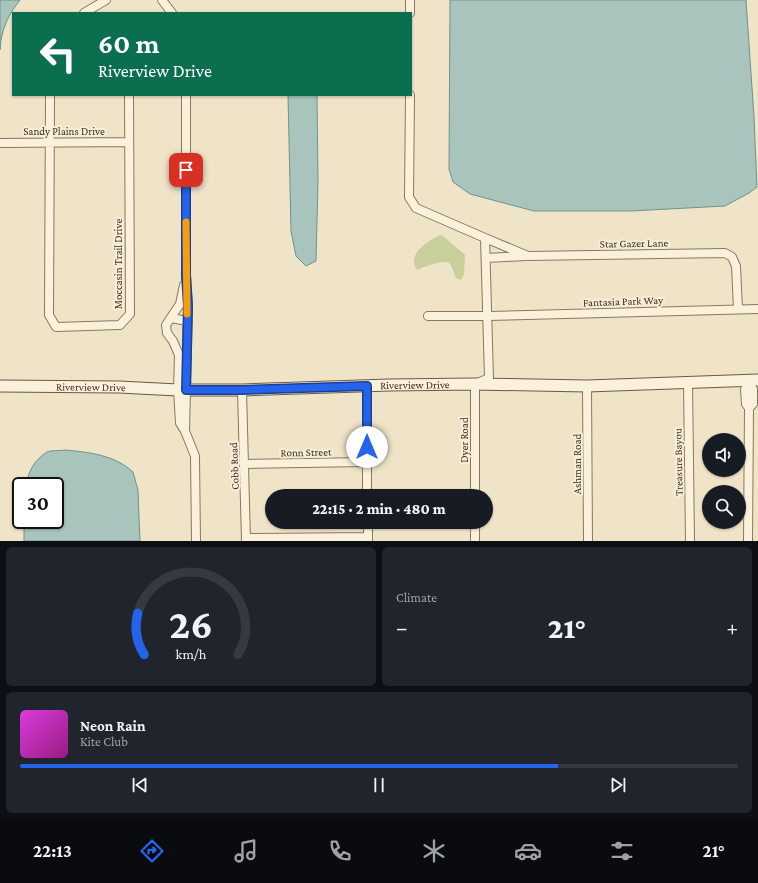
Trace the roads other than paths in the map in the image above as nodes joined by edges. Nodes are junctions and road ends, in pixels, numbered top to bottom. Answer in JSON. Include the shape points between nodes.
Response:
{"nodes":[{"id":1,"x":106,"y":0,"type":"edge"},
{"id":2,"x":162,"y":0,"type":"edge"},
{"id":3,"x":410,"y":0,"type":"edge"},
{"id":4,"x":95,"y":3,"type":"edge"},
{"id":5,"x":85,"y":12,"type":"edge"},
{"id":6,"x":101,"y":12,"type":"edge"},
{"id":7,"x":171,"y":12,"type":"edge"},
{"id":8,"x":410,"y":12,"type":"edge"},
{"id":9,"x":50,"y":96,"type":"edge"},
{"id":10,"x":129,"y":96,"type":"edge"},
{"id":11,"x":186,"y":96,"type":"edge"},
{"id":12,"x":410,"y":96,"type":"edge"},
{"id":13,"x":0,"y":142,"type":"edge"},
{"id":14,"x":49,"y":142,"type":"junction"},
{"id":15,"x":128,"y":142,"type":"junction"},
{"id":16,"x":485,"y":238,"type":"junction"},
{"id":17,"x":528,"y":256,"type":"junction"},
{"id":18,"x":486,"y":258,"type":"junction"},
{"id":19,"x":186,"y":275,"type":"junction"},
{"id":20,"x":738,"y":309,"type":"junction"},
{"id":21,"x":758,"y":309,"type":"edge"},
{"id":22,"x":428,"y":316,"type":"dead end"},
{"id":23,"x":488,"y":316,"type":"junction"},
{"id":24,"x":171,"y":318,"type":"junction"},
{"id":25,"x":187,"y":321,"type":"junction"},
{"id":26,"x":752,"y":382,"type":"edge"},
{"id":27,"x":688,"y":383,"type":"junction"},
{"id":28,"x":475,"y":384,"type":"junction"},
{"id":29,"x":0,"y":386,"type":"edge"},
{"id":30,"x":367,"y":386,"type":"junction"},
{"id":31,"x":587,"y":386,"type":"junction"},
{"id":32,"x":182,"y":390,"type":"junction"},
{"id":33,"x":242,"y":390,"type":"junction"},
{"id":34,"x":367,"y":462,"type":"junction"},
{"id":35,"x":245,"y":464,"type":"junction"},
{"id":36,"x":367,"y":489,"type":"edge"},
{"id":37,"x":475,"y":489,"type":"edge"},
{"id":38,"x":475,"y":529,"type":"edge"},
{"id":39,"x":368,"y":539,"type":"edge"},
{"id":40,"x":246,"y":540,"type":"edge"},
{"id":41,"x":196,"y":541,"type":"edge"},
{"id":42,"x":475,"y":541,"type":"edge"},
{"id":43,"x":588,"y":541,"type":"edge"},
{"id":44,"x":690,"y":541,"type":"edge"},
{"id":45,"x":748,"y":541,"type":"edge"}],
"edges":[{"from":1,"to":4,"type":"street"},
{"from":2,"to":7,"type":"street"},
{"from":3,"to":8,"type":"street"},
{"from":4,"to":5,"type":"street"},
{"from":4,"to":6,"type":"street"},
{"from":9,"to":14,"type":"street","name":"Moccasin Trail Drive"},
{"from":10,"to":15,"type":"street","name":"Moccasin Trail Drive"},
{"from":11,"to":19,"type":"street"},
{"from":12,"to":16,"type":"street","via":[[409,198],[416,208]]},
{"from":13,"to":14,"type":"street","name":"Sandy Plains Drive"},
{"from":14,"to":15,"type":"street","name":"Sandy Plains Drive"},
{"from":14,"to":15,"type":"street","name":"Moccasin Trail Drive","via":[[50,315],[56,327],[120,325],[130,314]]},
{"from":16,"to":17,"type":"street","name":"Star Gazer Lane"},
{"from":16,"to":18,"type":"street"},
{"from":17,"to":18,"type":"street"},
{"from":17,"to":20,"type":"street","name":"Star Gazer Lane","via":[[725,253],[732,257],[736,266]]},
{"from":18,"to":23,"type":"street"},
{"from":19,"to":24,"type":"street","via":[[180,304]]},
{"from":19,"to":25,"type":"street"},
{"from":20,"to":21,"type":"street","name":"Fantasia Park Way"},
{"from":20,"to":23,"type":"street","name":"Fantasia Park Way"},
{"from":22,"to":23,"type":"street","name":"Fantasia Park Way"},
{"from":23,"to":28,"type":"street","via":[[489,378]]},
{"from":24,"to":25,"type":"street"},
{"from":24,"to":32,"type":"street","via":[[166,325],[167,333],[179,355]]},
{"from":25,"to":32,"type":"street"},
{"from":26,"to":27,"type":"street","name":"Riverview Drive"},
{"from":26,"to":45,"type":"street","via":[[745,389],[746,404],[749,408]]},
{"from":27,"to":31,"type":"street","name":"Riverview Drive"},
{"from":27,"to":44,"type":"street","name":"Treasure Bayou"},
{"from":28,"to":30,"type":"street","name":"Riverview Drive"},
{"from":28,"to":31,"type":"street","name":"Riverview Drive"},
{"from":28,"to":37,"type":"street","name":"Dyer Road"},
{"from":29,"to":32,"type":"street","name":"Riverview Drive"},
{"from":30,"to":33,"type":"street","name":"Riverview Drive"},
{"from":30,"to":34,"type":"street"},
{"from":31,"to":43,"type":"street","name":"Ashman Road"},
{"from":32,"to":33,"type":"street","name":"Riverview Drive"},
{"from":32,"to":41,"type":"street","via":[[185,432],[195,456]]},
{"from":33,"to":35,"type":"street","name":"Cobb Road"},
{"from":34,"to":35,"type":"street","name":"Ronn Street"},
{"from":34,"to":36,"type":"street"},
{"from":35,"to":40,"type":"street","name":"Cobb Road"},
{"from":38,"to":42,"type":"street"},
{"from":39,"to":40,"type":"street"}]}
